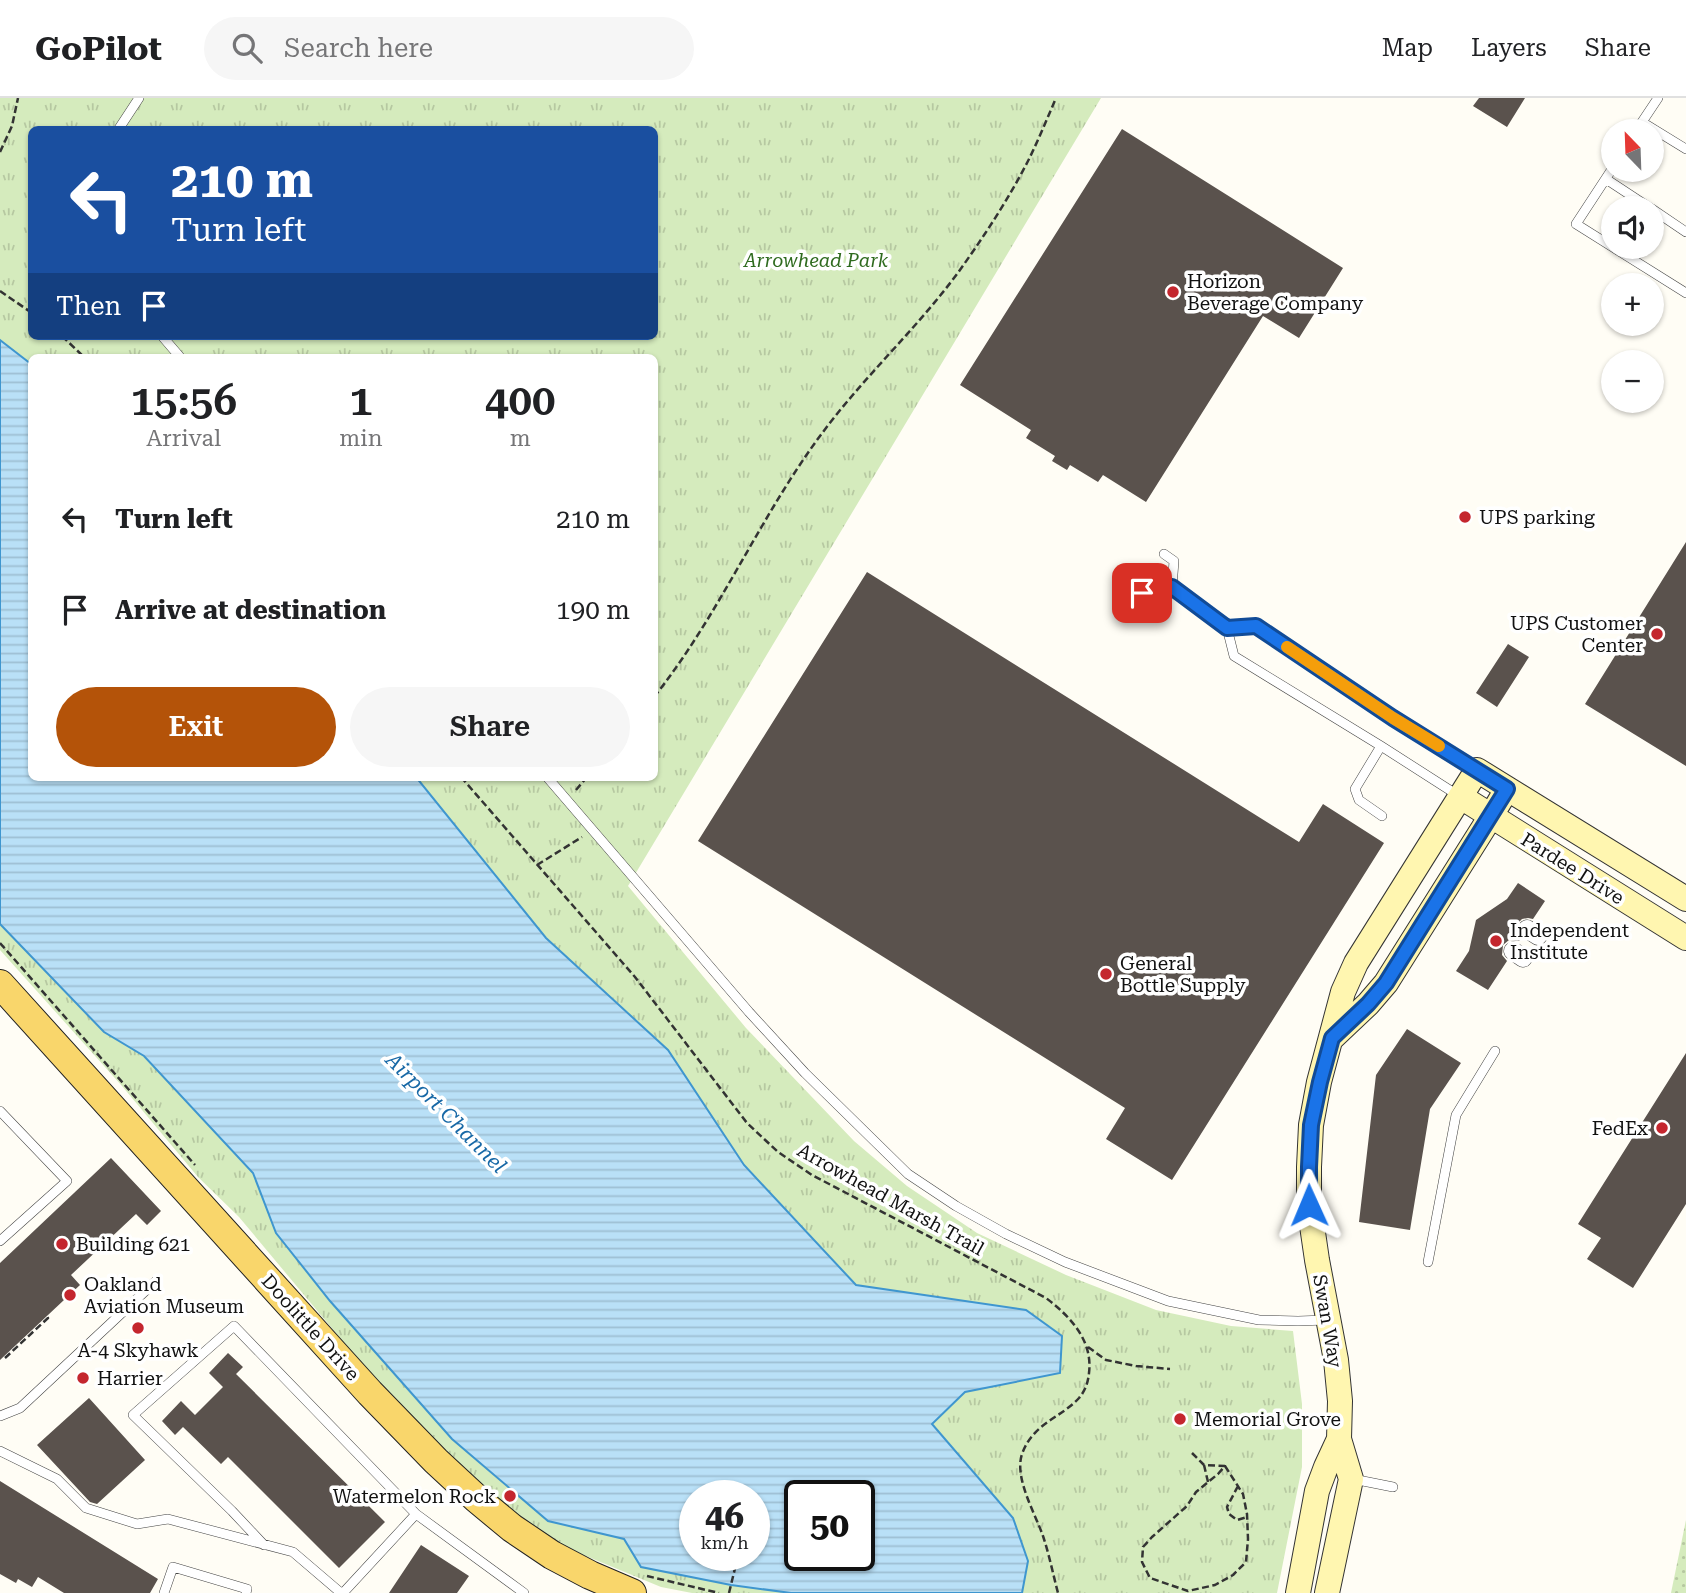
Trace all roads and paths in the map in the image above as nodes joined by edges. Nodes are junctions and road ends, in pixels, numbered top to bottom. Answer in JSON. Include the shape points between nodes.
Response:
{"nodes":[{"id":1,"x":18,"y":98,"type":"edge"},
{"id":2,"x":139,"y":98,"type":"edge"},
{"id":3,"x":1056,"y":98,"type":"edge"},
{"id":4,"x":1658,"y":98,"type":"edge"},
{"id":5,"x":1644,"y":119,"type":"edge"},
{"id":6,"x":121,"y":126,"type":"edge"},
{"id":7,"x":1664,"y":136,"type":"edge"},
{"id":8,"x":1686,"y":149,"type":"edge"},
{"id":9,"x":0,"y":152,"type":"edge"},
{"id":10,"x":1603,"y":182,"type":"edge"},
{"id":11,"x":1610,"y":182,"type":"edge"},
{"id":12,"x":1631,"y":196,"type":"edge"},
{"id":13,"x":1664,"y":218,"type":"edge"},
{"id":14,"x":1686,"y":232,"type":"edge"},
{"id":15,"x":0,"y":291,"type":"edge"},
{"id":16,"x":1686,"y":293,"type":"edge"},
{"id":17,"x":28,"y":310,"type":"edge"},
{"id":18,"x":66,"y":340,"type":"edge"},
{"id":19,"x":165,"y":340,"type":"edge"},
{"id":20,"x":81,"y":354,"type":"edge"},
{"id":21,"x":177,"y":354,"type":"edge"},
{"id":22,"x":1164,"y":554,"type":"dead end"},
{"id":23,"x":1172,"y":587,"type":"junction"},
{"id":24,"x":1142,"y":593,"type":"dead end"},
{"id":25,"x":1227,"y":628,"type":"junction"},
{"id":26,"x":658,"y":691,"type":"edge"},
{"id":27,"x":1381,"y":746,"type":"junction"},
{"id":28,"x":1477,"y":770,"type":"junction"},
{"id":29,"x":464,"y":781,"type":"edge"},
{"id":30,"x":550,"y":781,"type":"edge"},
{"id":31,"x":584,"y":781,"type":"edge"},
{"id":32,"x":1507,"y":789,"type":"junction"},
{"id":33,"x":1461,"y":797,"type":"junction"},
{"id":34,"x":567,"y":800,"type":"junction"},
{"id":35,"x":1382,"y":816,"type":"dead end"},
{"id":36,"x":1491,"y":816,"type":"junction"},
{"id":37,"x":594,"y":830,"type":"junction"},
{"id":38,"x":537,"y":864,"type":"junction"},
{"id":39,"x":1686,"y":900,"type":"edge"},
{"id":40,"x":1686,"y":938,"type":"edge"},
{"id":41,"x":0,"y":943,"type":"edge"},
{"id":42,"x":0,"y":984,"type":"edge"},
{"id":43,"x":1332,"y":1038,"type":"junction"},
{"id":44,"x":1494,"y":1051,"type":"dead end"},
{"id":45,"x":0,"y":1111,"type":"edge"},
{"id":46,"x":199,"y":1170,"type":"dead end"},
{"id":47,"x":0,"y":1241,"type":"edge"},
{"id":48,"x":1428,"y":1262,"type":"dead end"},
{"id":49,"x":156,"y":1282,"type":"dead end"},
{"id":50,"x":46,"y":1316,"type":"dead end"},
{"id":51,"x":1328,"y":1320,"type":"junction"},
{"id":52,"x":1088,"y":1348,"type":"junction"},
{"id":53,"x":5,"y":1358,"type":"dead end"},
{"id":54,"x":1170,"y":1369,"type":"dead end"},
{"id":55,"x":0,"y":1416,"type":"edge"},
{"id":56,"x":1339,"y":1439,"type":"junction"},
{"id":57,"x":0,"y":1451,"type":"edge"},
{"id":58,"x":1192,"y":1453,"type":"dead end"},
{"id":59,"x":1204,"y":1465,"type":"junction"},
{"id":60,"x":1226,"y":1466,"type":"junction"},
{"id":61,"x":1352,"y":1479,"type":"junction"},
{"id":62,"x":1208,"y":1482,"type":"junction"},
{"id":63,"x":1238,"y":1486,"type":"junction"},
{"id":64,"x":1393,"y":1487,"type":"dead end"},
{"id":65,"x":416,"y":1514,"type":"junction"},
{"id":66,"x":1247,"y":1517,"type":"junction"},
{"id":67,"x":264,"y":1545,"type":"junction"},
{"id":68,"x":734,"y":1571,"type":"edge"},
{"id":69,"x":638,"y":1584,"type":"edge"},
{"id":70,"x":164,"y":1593,"type":"edge"},
{"id":71,"x":246,"y":1593,"type":"edge"},
{"id":72,"x":342,"y":1593,"type":"edge"},
{"id":73,"x":524,"y":1593,"type":"edge"},
{"id":74,"x":719,"y":1593,"type":"edge"},
{"id":75,"x":729,"y":1593,"type":"edge"},
{"id":76,"x":1058,"y":1593,"type":"edge"},
{"id":77,"x":1298,"y":1593,"type":"edge"},
{"id":78,"x":1327,"y":1593,"type":"edge"}],
"edges":[{"from":1,"to":9,"type":"path"},
{"from":2,"to":6,"type":"lane"},
{"from":3,"to":26,"type":"path","via":[[1028,162],[994,219],[957,274],[826,428]]},
{"from":4,"to":5,"type":"lane"},
{"from":7,"to":8,"type":"lane"},
{"from":10,"to":16,"type":"lane","via":[[1576,225]]},
{"from":11,"to":12,"type":"lane"},
{"from":13,"to":14,"type":"lane"},
{"from":15,"to":17,"type":"path"},
{"from":18,"to":20,"type":"path"},
{"from":19,"to":21,"type":"lane"},
{"from":22,"to":23,"type":"lane","via":[[1174,561]]},
{"from":23,"to":24,"type":"lane","via":[[1148,597]]},
{"from":23,"to":25,"type":"lane"},
{"from":25,"to":27,"type":"lane","via":[[1234,656]]},
{"from":25,"to":28,"type":"lane","via":[[1256,626]]},
{"from":27,"to":33,"type":"lane"},
{"from":27,"to":35,"type":"lane","via":[[1355,789],[1359,800]]},
{"from":28,"to":32,"type":"main road","name":"Pardee Drive"},
{"from":28,"to":33,"type":"main road","name":"Swan Way"},
{"from":29,"to":38,"type":"path","name":"Arrowhead Marsh Trail"},
{"from":30,"to":34,"type":"lane"},
{"from":31,"to":34,"type":"path"},
{"from":32,"to":36,"type":"main road"},
{"from":32,"to":39,"type":"main road","name":"Pardee Drive"},
{"from":33,"to":36,"type":"main road","name":"Pardee Drive"},
{"from":33,"to":43,"type":"main road","name":"Swan Way","via":[[1356,963],[1343,992]]},
{"from":34,"to":37,"type":"lane"},
{"from":36,"to":40,"type":"main road","name":"Pardee Drive"},
{"from":36,"to":43,"type":"main road","via":[[1386,983]]},
{"from":37,"to":38,"type":"path"},
{"from":37,"to":51,"type":"lane","via":[[749,1012],[908,1174],[1006,1234],[1168,1301],[1259,1320]]},
{"from":38,"to":52,"type":"path","name":"Arrowhead Marsh Trail","via":[[642,987],[747,1123],[778,1152],[812,1175],[1046,1298],[1078,1329]]},
{"from":41,"to":46,"type":"path"},
{"from":42,"to":69,"type":"main road","name":"Doolittle Drive","via":[[436,1461],[512,1528],[542,1548],[590,1575]]},
{"from":43,"to":51,"type":"main road","name":"Swan Way","via":[[1313,1114],[1309,1167],[1309,1205]]},
{"from":44,"to":48,"type":"lane","via":[[1457,1115]]},
{"from":45,"to":47,"type":"lane","via":[[67,1181]]},
{"from":49,"to":55,"type":"lane","via":[[20,1408]]},
{"from":50,"to":53,"type":"path"},
{"from":51,"to":56,"type":"main road","name":"Swan Way","via":[[1340,1401]]},
{"from":52,"to":54,"type":"path","via":[[1106,1360]]},
{"from":52,"to":76,"type":"path","via":[[1087,1385],[1080,1397],[1045,1423],[1022,1455],[1021,1474]]},
{"from":56,"to":61,"type":"main road","name":"Swan Way"},
{"from":56,"to":77,"type":"main road","name":"Swan Way","via":[[1317,1491]]},
{"from":57,"to":67,"type":"lane","via":[[57,1479],[86,1508],[137,1524],[168,1519]]},
{"from":58,"to":59,"type":"path"},
{"from":59,"to":60,"type":"path"},
{"from":59,"to":62,"type":"path"},
{"from":60,"to":62,"type":"path"},
{"from":60,"to":63,"type":"path"},
{"from":61,"to":64,"type":"lane"},
{"from":61,"to":78,"type":"main road"},
{"from":62,"to":66,"type":"path","via":[[1143,1547],[1142,1562],[1150,1578],[1188,1591],[1233,1575],[1245,1562]]},
{"from":63,"to":66,"type":"path"},
{"from":63,"to":66,"type":"path","via":[[1227,1507],[1229,1514],[1237,1520]]},
{"from":65,"to":67,"type":"lane","via":[[234,1326],[133,1415]]},
{"from":65,"to":72,"type":"lane"},
{"from":65,"to":73,"type":"lane"},
{"from":67,"to":72,"type":"lane","via":[[293,1552]]},
{"from":68,"to":75,"type":"path"},
{"from":69,"to":74,"type":"path"},
{"from":70,"to":71,"type":"lane","via":[[173,1567]]}]}
